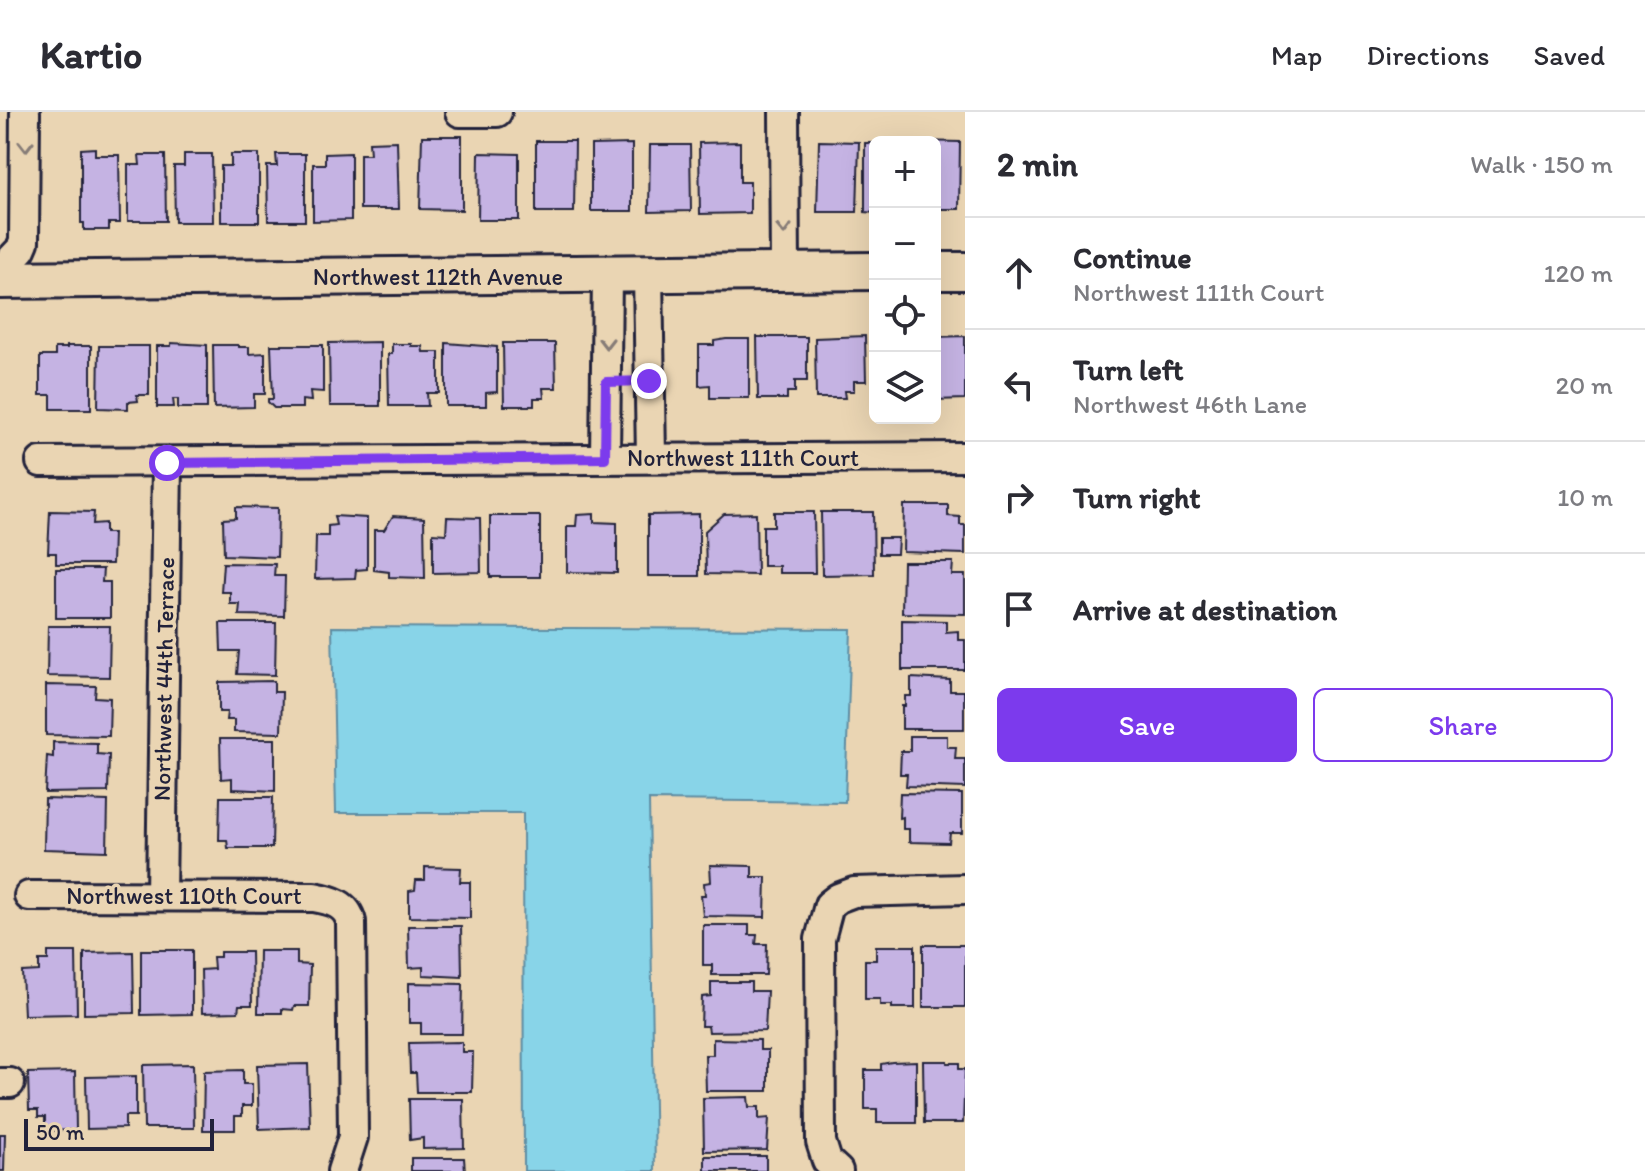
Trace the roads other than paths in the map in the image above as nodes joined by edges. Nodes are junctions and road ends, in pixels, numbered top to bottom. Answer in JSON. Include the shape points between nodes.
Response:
{"nodes":[{"id":1,"x":25,"y":112,"type":"edge"},
{"id":2,"x":460,"y":112,"type":"edge"},
{"id":3,"x":497,"y":112,"type":"edge"},
{"id":4,"x":784,"y":112,"type":"edge"},
{"id":5,"x":0,"y":271,"type":"edge"},
{"id":6,"x":869,"y":271,"type":"edge"},
{"id":7,"x":941,"y":271,"type":"edge"},
{"id":8,"x":965,"y":271,"type":"edge"},
{"id":9,"x":785,"y":272,"type":"junction"},
{"id":10,"x":648,"y":274,"type":"junction"},
{"id":11,"x":607,"y":275,"type":"junction"},
{"id":12,"x":0,"y":280,"type":"edge"},
{"id":13,"x":649,"y":381,"type":"junction"},
{"id":14,"x":606,"y":382,"type":"junction"},
{"id":15,"x":965,"y":457,"type":"edge"},
{"id":16,"x":605,"y":458,"type":"junction"},
{"id":17,"x":651,"y":458,"type":"junction"},
{"id":18,"x":41,"y":462,"type":"dead end"},
{"id":19,"x":167,"y":463,"type":"junction"},
{"id":20,"x":965,"y":889,"type":"edge"},
{"id":21,"x":161,"y":895,"type":"junction"},
{"id":22,"x":29,"y":896,"type":"dead end"},
{"id":23,"x":342,"y":1171,"type":"edge"},
{"id":24,"x":838,"y":1171,"type":"edge"}],
"edges":[{"from":1,"to":5,"type":"street","one_way":true,"via":[[24,242]]},
{"from":2,"to":3,"type":"street"},
{"from":4,"to":9,"type":"street","one_way":true},
{"from":6,"to":9,"type":"street","name":"Northwest 112th Avenue"},
{"from":7,"to":8,"type":"street"},
{"from":9,"to":10,"type":"street","name":"Northwest 112th Avenue"},
{"from":10,"to":11,"type":"street","name":"Northwest 112th Avenue"},
{"from":10,"to":13,"type":"street"},
{"from":11,"to":12,"type":"street","name":"Northwest 112th Avenue"},
{"from":11,"to":14,"type":"street","one_way":true},
{"from":13,"to":14,"type":"street"},
{"from":13,"to":17,"type":"street"},
{"from":14,"to":16,"type":"street"},
{"from":15,"to":17,"type":"street","name":"Northwest 111th Court"},
{"from":16,"to":17,"type":"street","name":"Northwest 111th Court"},
{"from":16,"to":19,"type":"street","name":"Northwest 111th Court"},
{"from":18,"to":19,"type":"street","name":"Northwest 111th Court"},
{"from":19,"to":21,"type":"street","name":"Northwest 44th Terrace"},
{"from":20,"to":24,"type":"street","via":[[854,892],[829,905],[820,939],[821,1142],[827,1161]]},
{"from":21,"to":22,"type":"street","name":"Northwest 110th Court"},
{"from":21,"to":23,"type":"street","name":"Northwest 110th Court","via":[[314,897],[339,904],[349,914],[353,1137]]}]}
